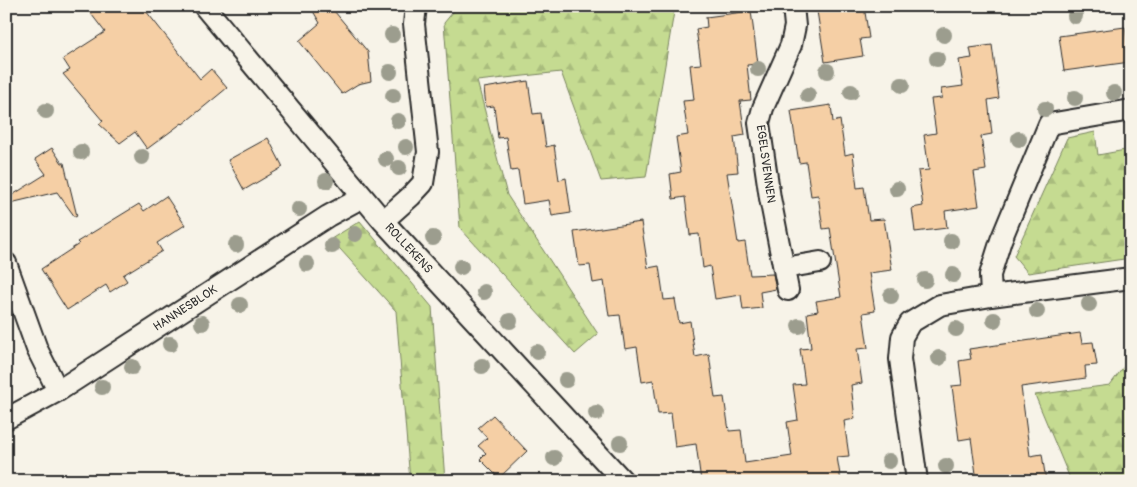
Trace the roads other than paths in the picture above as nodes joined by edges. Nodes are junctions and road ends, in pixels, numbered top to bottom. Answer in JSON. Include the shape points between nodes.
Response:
{"nodes":[{"id":1,"x":204,"y":6,"type":"edge"},
{"id":2,"x":416,"y":6,"type":"edge"},
{"id":3,"x":793,"y":6,"type":"edge"},
{"id":4,"x":1131,"y":110,"type":"edge"},
{"id":5,"x":364,"y":197,"type":"junction"},
{"id":6,"x":384,"y":221,"type":"junction"},
{"id":7,"x":820,"y":262,"type":"dead end"},
{"id":8,"x":6,"y":263,"type":"edge"},
{"id":9,"x":784,"y":268,"type":"junction"},
{"id":10,"x":1131,"y":278,"type":"edge"},
{"id":11,"x":788,"y":290,"type":"dead end"},
{"id":12,"x":991,"y":296,"type":"junction"},
{"id":13,"x":58,"y":391,"type":"junction"},
{"id":14,"x":6,"y":419,"type":"edge"},
{"id":15,"x":623,"y":481,"type":"edge"},
{"id":16,"x":917,"y":481,"type":"edge"}],
"edges":[{"from":1,"to":5,"type":"street","name":"ROLLEKENS"},
{"from":2,"to":6,"type":"street","via":[[414,24],[428,152],[423,183]]},
{"from":3,"to":9,"type":"street","name":"EGELSVENNEN","via":[[796,26],[791,45],[759,122]]},
{"from":4,"to":12,"type":"street","via":[[1048,124],[994,262],[990,275]]},
{"from":5,"to":6,"type":"street","name":"ROLLEKENS"},
{"from":5,"to":13,"type":"street","name":"HANNESBLOK","via":[[328,216]]},
{"from":6,"to":15,"type":"street","name":"ROLLEKENS"},
{"from":7,"to":9,"type":"street"},
{"from":8,"to":13,"type":"street","via":[[37,349]]},
{"from":9,"to":11,"type":"street","name":"EGELSVENNEN"},
{"from":10,"to":12,"type":"street"},
{"from":12,"to":16,"type":"street","via":[[940,305],[910,323],[902,337],[900,359]]},
{"from":13,"to":14,"type":"street","name":"HANNESBLOK"}]}
